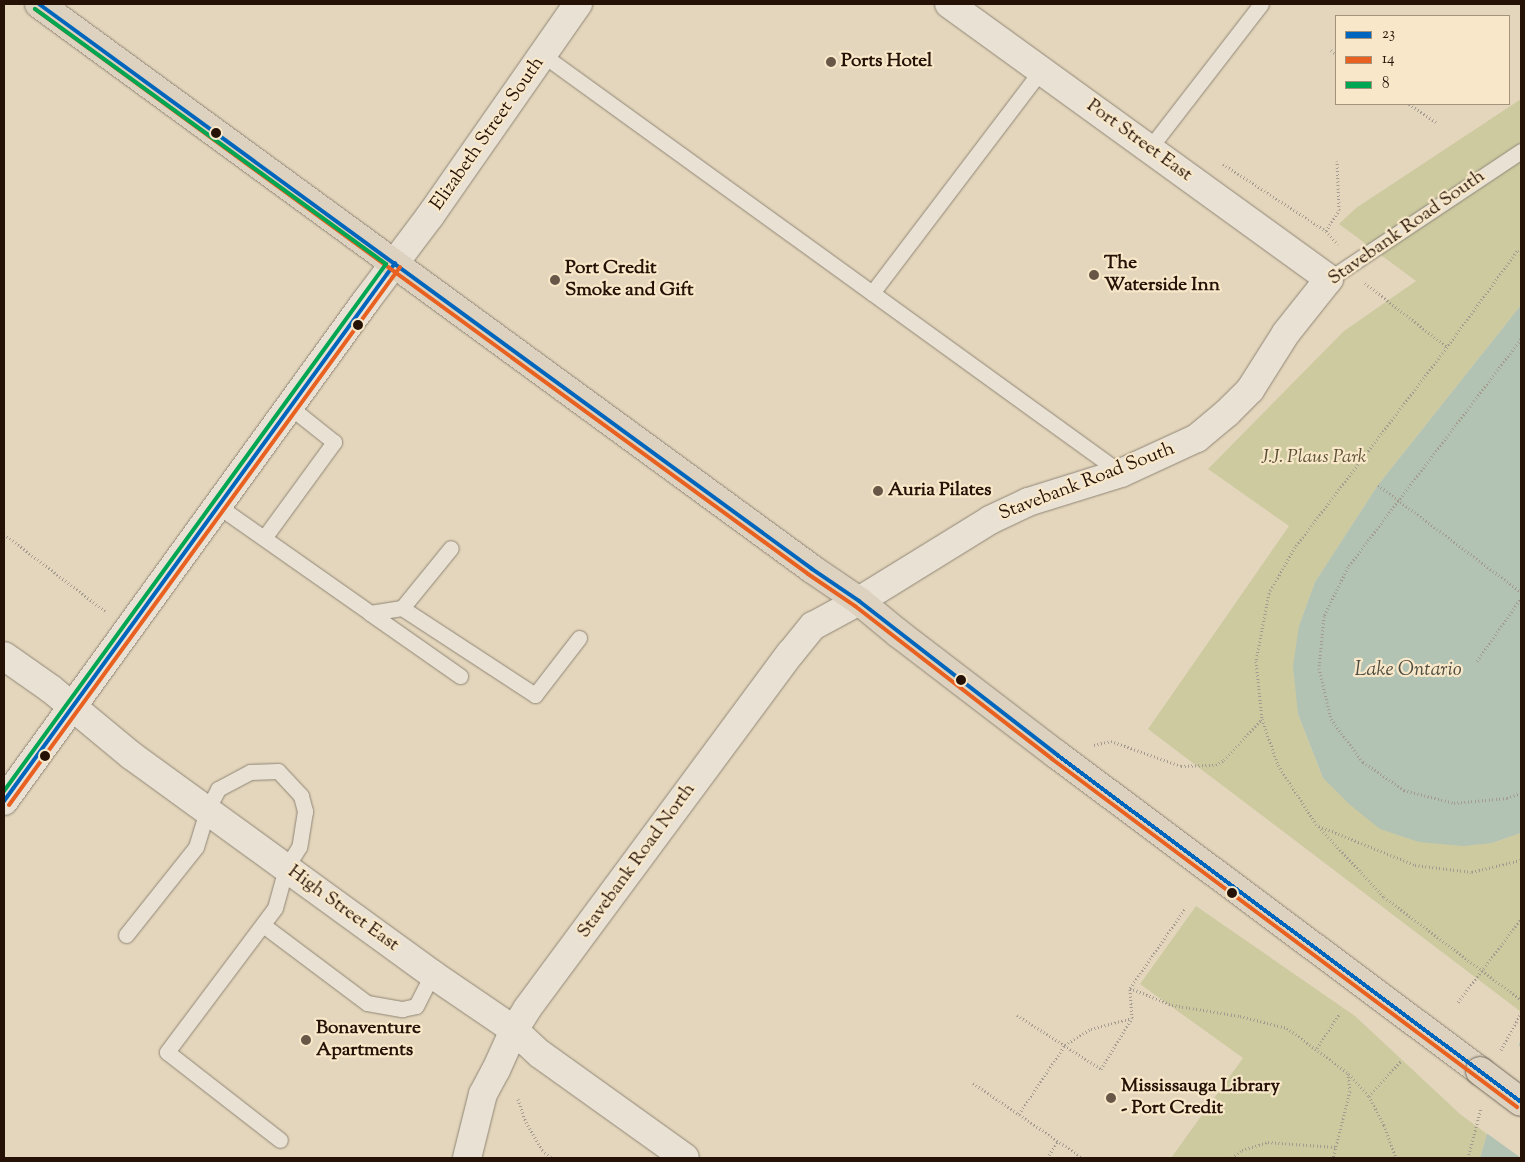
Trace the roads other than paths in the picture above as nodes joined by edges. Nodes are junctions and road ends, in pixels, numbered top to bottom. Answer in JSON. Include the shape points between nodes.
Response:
{"nodes":[{"id":1,"x":39,"y":4,"type":"edge"},
{"id":2,"x":578,"y":4,"type":"edge"},
{"id":3,"x":949,"y":4,"type":"edge"},
{"id":4,"x":1261,"y":4,"type":"edge"},
{"id":5,"x":543,"y":55,"type":"junction"},
{"id":6,"x":1041,"y":70,"type":"junction"},
{"id":7,"x":1150,"y":149,"type":"junction"},
{"id":8,"x":1521,"y":151,"type":"edge"},
{"id":9,"x":396,"y":263,"type":"junction"},
{"id":10,"x":1329,"y":279,"type":"junction"},
{"id":11,"x":872,"y":293,"type":"junction"},
{"id":12,"x":290,"y":408,"type":"junction"},
{"id":13,"x":1121,"y":473,"type":"junction"},
{"id":14,"x":218,"y":506,"type":"junction"},
{"id":15,"x":264,"y":538,"type":"junction"},
{"id":16,"x":451,"y":548,"type":"dead end"},
{"id":17,"x":860,"y":601,"type":"junction"},
{"id":18,"x":402,"y":608,"type":"junction"},
{"id":19,"x":370,"y":612,"type":"junction"},
{"id":20,"x":579,"y":638,"type":"dead end"},
{"id":21,"x":4,"y":656,"type":"edge"},
{"id":22,"x":460,"y":676,"type":"dead end"},
{"id":23,"x":72,"y":708,"type":"junction"},
{"id":24,"x":4,"y":801,"type":"edge"},
{"id":25,"x":207,"y":810,"type":"junction"},
{"id":26,"x":286,"y":868,"type":"junction"},
{"id":27,"x":263,"y":925,"type":"junction"},
{"id":28,"x":126,"y":935,"type":"dead end"},
{"id":29,"x":432,"y":974,"type":"junction"},
{"id":30,"x":514,"y":1030,"type":"junction"},
{"id":31,"x":1521,"y":1102,"type":"edge"},
{"id":32,"x":280,"y":1140,"type":"dead end"},
{"id":33,"x":467,"y":1158,"type":"edge"},
{"id":34,"x":685,"y":1158,"type":"edge"}],
"edges":[{"from":1,"to":9,"type":"main road"},
{"from":2,"to":5,"type":"street","name":"Elizabeth Street South"},
{"from":3,"to":6,"type":"street","name":"Port Street East"},
{"from":4,"to":7,"type":"lane"},
{"from":5,"to":9,"type":"street","name":"Elizabeth Street South"},
{"from":5,"to":11,"type":"lane"},
{"from":6,"to":7,"type":"street","name":"Port Street East"},
{"from":6,"to":11,"type":"lane"},
{"from":7,"to":10,"type":"street","name":"Port Street East"},
{"from":8,"to":10,"type":"lane","name":"Stavebank Road South"},
{"from":9,"to":12,"type":"street","name":"Elizabeth Street South"},
{"from":9,"to":17,"type":"main road"},
{"from":10,"to":13,"type":"street","name":"Stavebank Road South","via":[[1286,333],[1250,390],[1227,413],[1197,438]]},
{"from":11,"to":13,"type":"lane"},
{"from":12,"to":14,"type":"street","name":"Elizabeth Street South"},
{"from":12,"to":15,"type":"lane","via":[[334,442]]},
{"from":13,"to":17,"type":"street","name":"Stavebank Road South","via":[[1028,502],[998,516]]},
{"from":14,"to":15,"type":"lane"},
{"from":14,"to":23,"type":"street","name":"Elizabeth Street South"},
{"from":15,"to":19,"type":"lane"},
{"from":16,"to":18,"type":"lane"},
{"from":17,"to":30,"type":"street","name":"Stavebank Road North","via":[[813,626],[790,654]]},
{"from":17,"to":31,"type":"main road","bridge":true,"via":[[1056,754]]},
{"from":18,"to":19,"type":"lane"},
{"from":18,"to":20,"type":"lane","via":[[535,695]]},
{"from":19,"to":22,"type":"lane"},
{"from":21,"to":23,"type":"street","name":"High Street East"},
{"from":23,"to":24,"type":"street","name":"Elizabeth Street South"},
{"from":23,"to":25,"type":"street","name":"High Street East"},
{"from":25,"to":26,"type":"street","name":"High Street East"},
{"from":25,"to":26,"type":"lane","via":[[218,789],[250,772],[278,771],[301,796],[305,811],[299,847]]},
{"from":25,"to":28,"type":"lane","via":[[196,847]]},
{"from":26,"to":27,"type":"lane","via":[[275,908]]},
{"from":26,"to":29,"type":"street","name":"High Street East"},
{"from":27,"to":29,"type":"lane","via":[[367,1003],[402,1009],[416,1006]]},
{"from":27,"to":32,"type":"lane","via":[[167,1052]]},
{"from":29,"to":30,"type":"street","name":"High Street East"},
{"from":30,"to":33,"type":"street","name":"Stavebank Road North","via":[[483,1094]]},
{"from":30,"to":34,"type":"street","name":"High Street East","via":[[540,1054]]}]}
